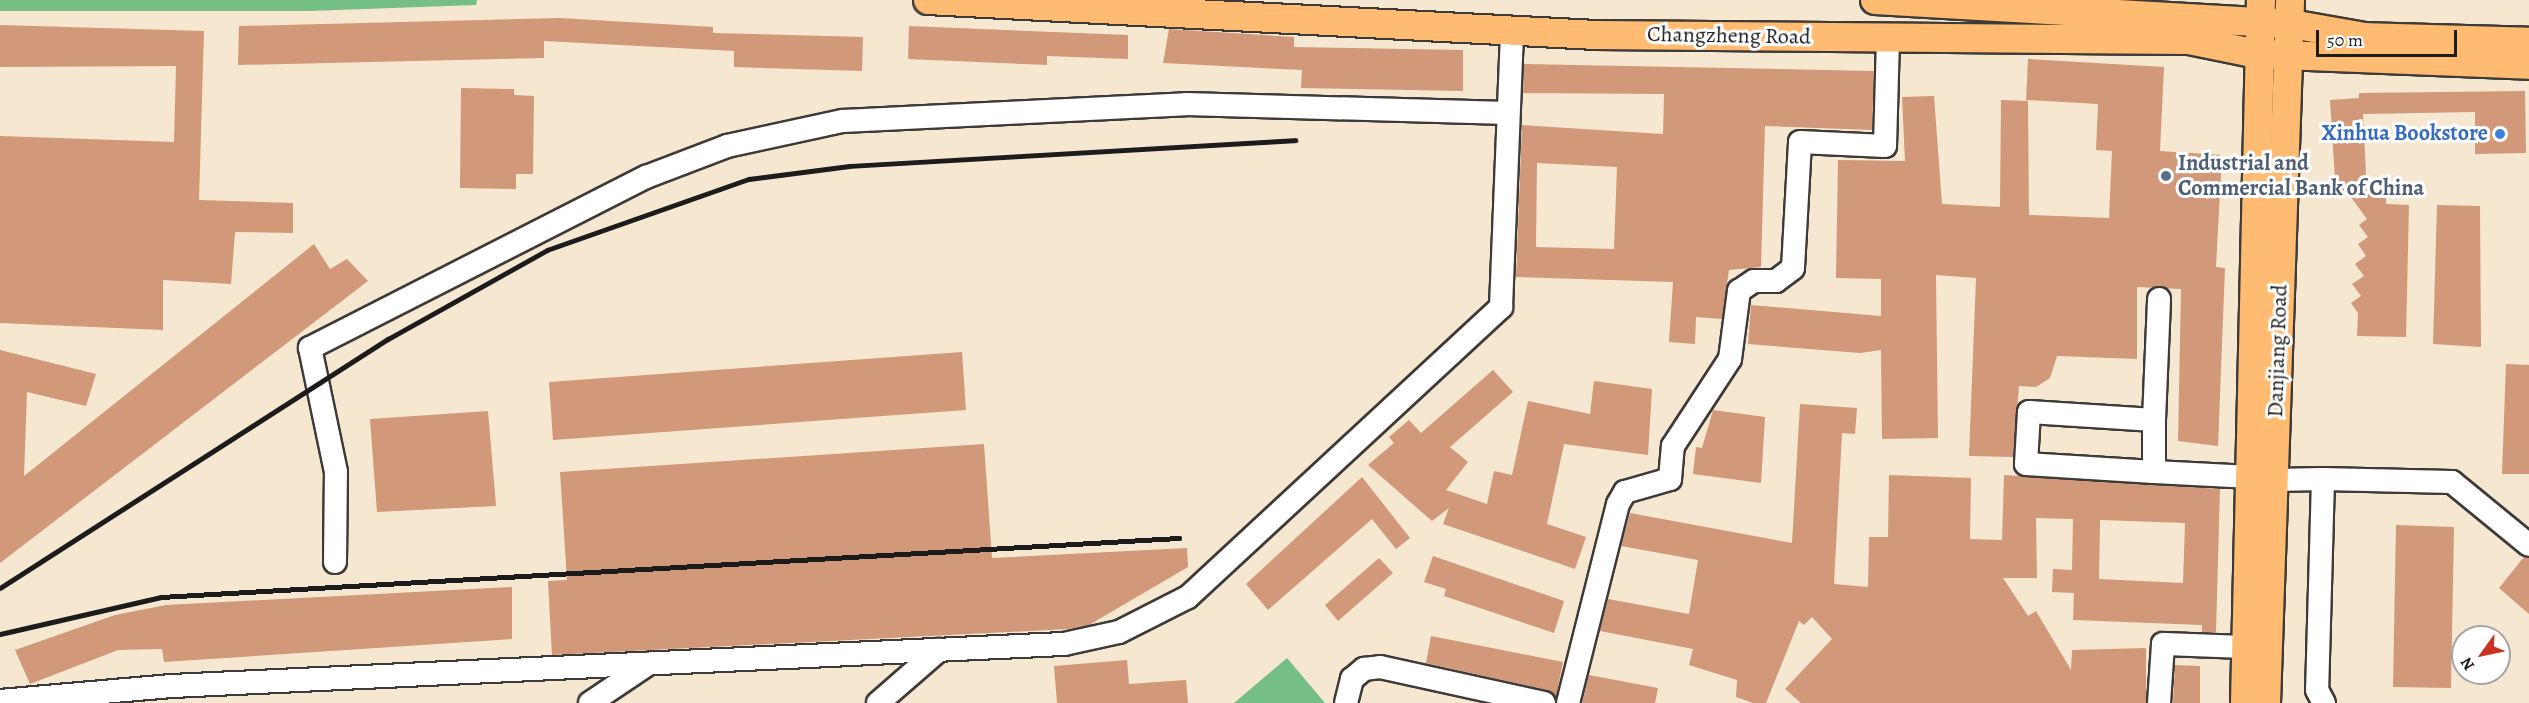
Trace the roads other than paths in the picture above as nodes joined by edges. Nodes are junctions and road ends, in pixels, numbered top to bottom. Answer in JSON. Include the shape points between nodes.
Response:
{"nodes":[{"id":1,"x":928,"y":0,"type":"edge"},
{"id":2,"x":1875,"y":0,"type":"edge"},
{"id":3,"x":1053,"y":3,"type":"edge"},
{"id":4,"x":2254,"y":8,"type":"edge"},
{"id":5,"x":2294,"y":8,"type":"edge"},
{"id":6,"x":2193,"y":29,"type":"junction"},
{"id":7,"x":1512,"y":31,"type":"junction"},
{"id":8,"x":1888,"y":38,"type":"junction"},
{"id":9,"x":2529,"y":42,"type":"edge"},
{"id":10,"x":2340,"y":46,"type":"junction"},
{"id":11,"x":2258,"y":54,"type":"junction"},
{"id":12,"x":2288,"y":55,"type":"junction"},
{"id":13,"x":2529,"y":65,"type":"edge"},
{"id":14,"x":1508,"y":113,"type":"junction"},
{"id":15,"x":2274,"y":117,"type":"junction"},
{"id":16,"x":2159,"y":299,"type":"dead end"},
{"id":17,"x":2154,"y":420,"type":"junction"},
{"id":18,"x":2154,"y":472,"type":"junction"},
{"id":19,"x":2262,"y":479,"type":"junction"},
{"id":20,"x":2323,"y":480,"type":"junction"},
{"id":21,"x":2529,"y":545,"type":"edge"},
{"id":22,"x":335,"y":562,"type":"dead end"},
{"id":23,"x":2246,"y":646,"type":"junction"},
{"id":24,"x":939,"y":650,"type":"junction"},
{"id":25,"x":648,"y":664,"type":"junction"},
{"id":26,"x":0,"y":700,"type":"edge"},
{"id":27,"x":590,"y":703,"type":"edge"},
{"id":28,"x":878,"y":703,"type":"edge"},
{"id":29,"x":1346,"y":703,"type":"edge"},
{"id":30,"x":1544,"y":703,"type":"edge"},
{"id":31,"x":1568,"y":703,"type":"edge"},
{"id":32,"x":2158,"y":703,"type":"edge"},
{"id":33,"x":2244,"y":703,"type":"edge"},
{"id":34,"x":2266,"y":703,"type":"edge"},
{"id":35,"x":2324,"y":703,"type":"edge"}],
"edges":[{"from":1,"to":3,"type":"main road","name":"Changzheng Road"},
{"from":2,"to":6,"type":"main road","name":"Changzheng Road"},
{"from":3,"to":7,"type":"main road","name":"Changzheng Road"},
{"from":4,"to":5,"type":"main road","name":"Changzheng Road"},
{"from":4,"to":6,"type":"main road","name":"Changzheng Road"},
{"from":4,"to":11,"type":"main road","name":"Danjiang Road"},
{"from":5,"to":10,"type":"main road","name":"Changzheng Road"},
{"from":5,"to":12,"type":"main road","name":"Danjiang Road"},
{"from":6,"to":8,"type":"main road","name":"Changzheng Road"},
{"from":6,"to":11,"type":"main road","name":"Changzheng Road"},
{"from":6,"to":15,"type":"main road","via":[[2239,73]]},
{"from":7,"to":8,"type":"main road","name":"Changzheng Road"},
{"from":7,"to":14,"type":"street"},
{"from":8,"to":31,"type":"street","via":[[1885,146],[1800,142],[1793,268],[1776,281],[1754,281],[1739,291],[1730,358],[1673,446],[1670,479],[1625,492],[1618,504]]},
{"from":9,"to":10,"type":"main road","name":"Changzheng Road"},
{"from":10,"to":12,"type":"main road","name":"Changzheng Road"},
{"from":10,"to":13,"type":"main road","name":"Changzheng Road"},
{"from":10,"to":15,"type":"main road","via":[[2306,74]]},
{"from":11,"to":12,"type":"main road","name":"Changzheng Road"},
{"from":11,"to":15,"type":"main road","name":"Danjiang Road"},
{"from":12,"to":15,"type":"main road","name":"Danjiang Road"},
{"from":14,"to":22,"type":"street","via":[[1186,104],[843,121],[727,146],[646,177],[310,348],[336,472]]},
{"from":14,"to":24,"type":"street","via":[[1500,307],[1188,597],[1119,632],[1064,644]]},
{"from":15,"to":19,"type":"main road","name":"Danjiang Road"},
{"from":16,"to":17,"type":"street"},
{"from":17,"to":18,"type":"street"},
{"from":17,"to":18,"type":"street","via":[[2029,412],[2026,464]]},
{"from":18,"to":19,"type":"street"},
{"from":19,"to":20,"type":"street"},
{"from":19,"to":23,"type":"main road","name":"Danjiang Road"},
{"from":19,"to":34,"type":"main road","name":"Danjiang Road"},
{"from":20,"to":21,"type":"street","via":[[2452,482]]},
{"from":20,"to":35,"type":"street","via":[[2317,690]]},
{"from":23,"to":32,"type":"street","via":[[2163,644]]},
{"from":23,"to":33,"type":"main road","name":"Danjiang Road"},
{"from":24,"to":25,"type":"street"},
{"from":24,"to":28,"type":"street"},
{"from":25,"to":26,"type":"street","via":[[172,686]]},
{"from":25,"to":27,"type":"street"},
{"from":29,"to":30,"type":"street","via":[[1352,679],[1364,669],[1380,667]]}]}
